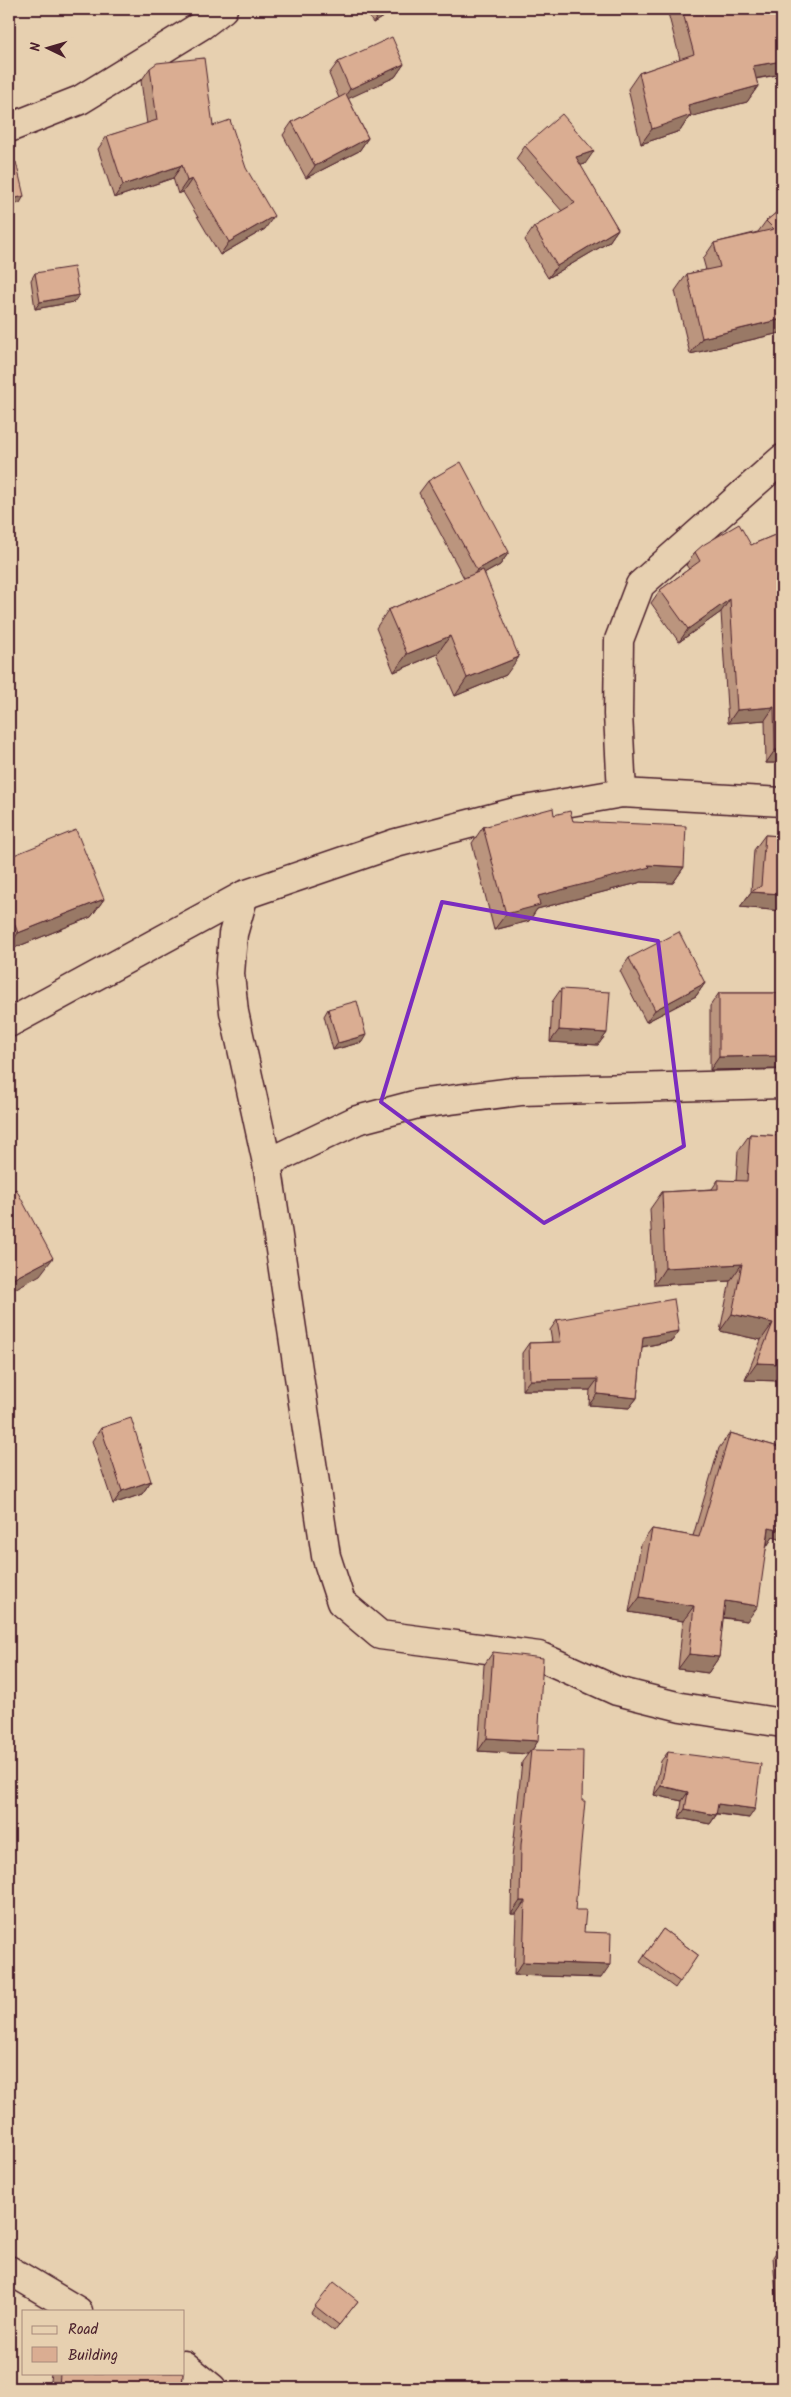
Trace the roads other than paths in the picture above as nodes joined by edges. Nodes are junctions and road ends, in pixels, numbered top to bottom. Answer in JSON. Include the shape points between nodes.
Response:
{"nodes":[{"id":1,"x":223,"y":9,"type":"edge"},
{"id":2,"x":9,"y":128,"type":"edge"},
{"id":3,"x":781,"y":462,"type":"edge"},
{"id":4,"x":622,"y":793,"type":"junction"},
{"id":5,"x":782,"y":802,"type":"edge"},
{"id":6,"x":244,"y":895,"type":"junction"},
{"id":7,"x":9,"y":1022,"type":"edge"},
{"id":8,"x":782,"y":1084,"type":"edge"},
{"id":9,"x":267,"y":1163,"type":"junction"},
{"id":10,"x":782,"y":1723,"type":"edge"},
{"id":11,"x":9,"y":2270,"type":"edge"},
{"id":12,"x":76,"y":2310,"type":"edge"},
{"id":13,"x":185,"y":2366,"type":"edge"},
{"id":14,"x":212,"y":2388,"type":"edge"}],
"edges":[{"from":1,"to":2,"type":"street","via":[[80,100]]},
{"from":3,"to":4,"type":"street","via":[[640,585],[619,640]]},
{"from":4,"to":5,"type":"street"},
{"from":4,"to":6,"type":"street","via":[[519,811],[396,843]]},
{"from":6,"to":7,"type":"street"},
{"from":6,"to":9,"type":"street","via":[[233,934],[230,974],[234,1012]]},
{"from":8,"to":9,"type":"street","via":[[520,1091],[418,1104],[357,1120]]},
{"from":9,"to":10,"type":"street","via":[[326,1556],[341,1602],[380,1635],[539,1656],[617,1691],[681,1708]]},
{"from":11,"to":12,"type":"street"},
{"from":13,"to":14,"type":"street"}]}
